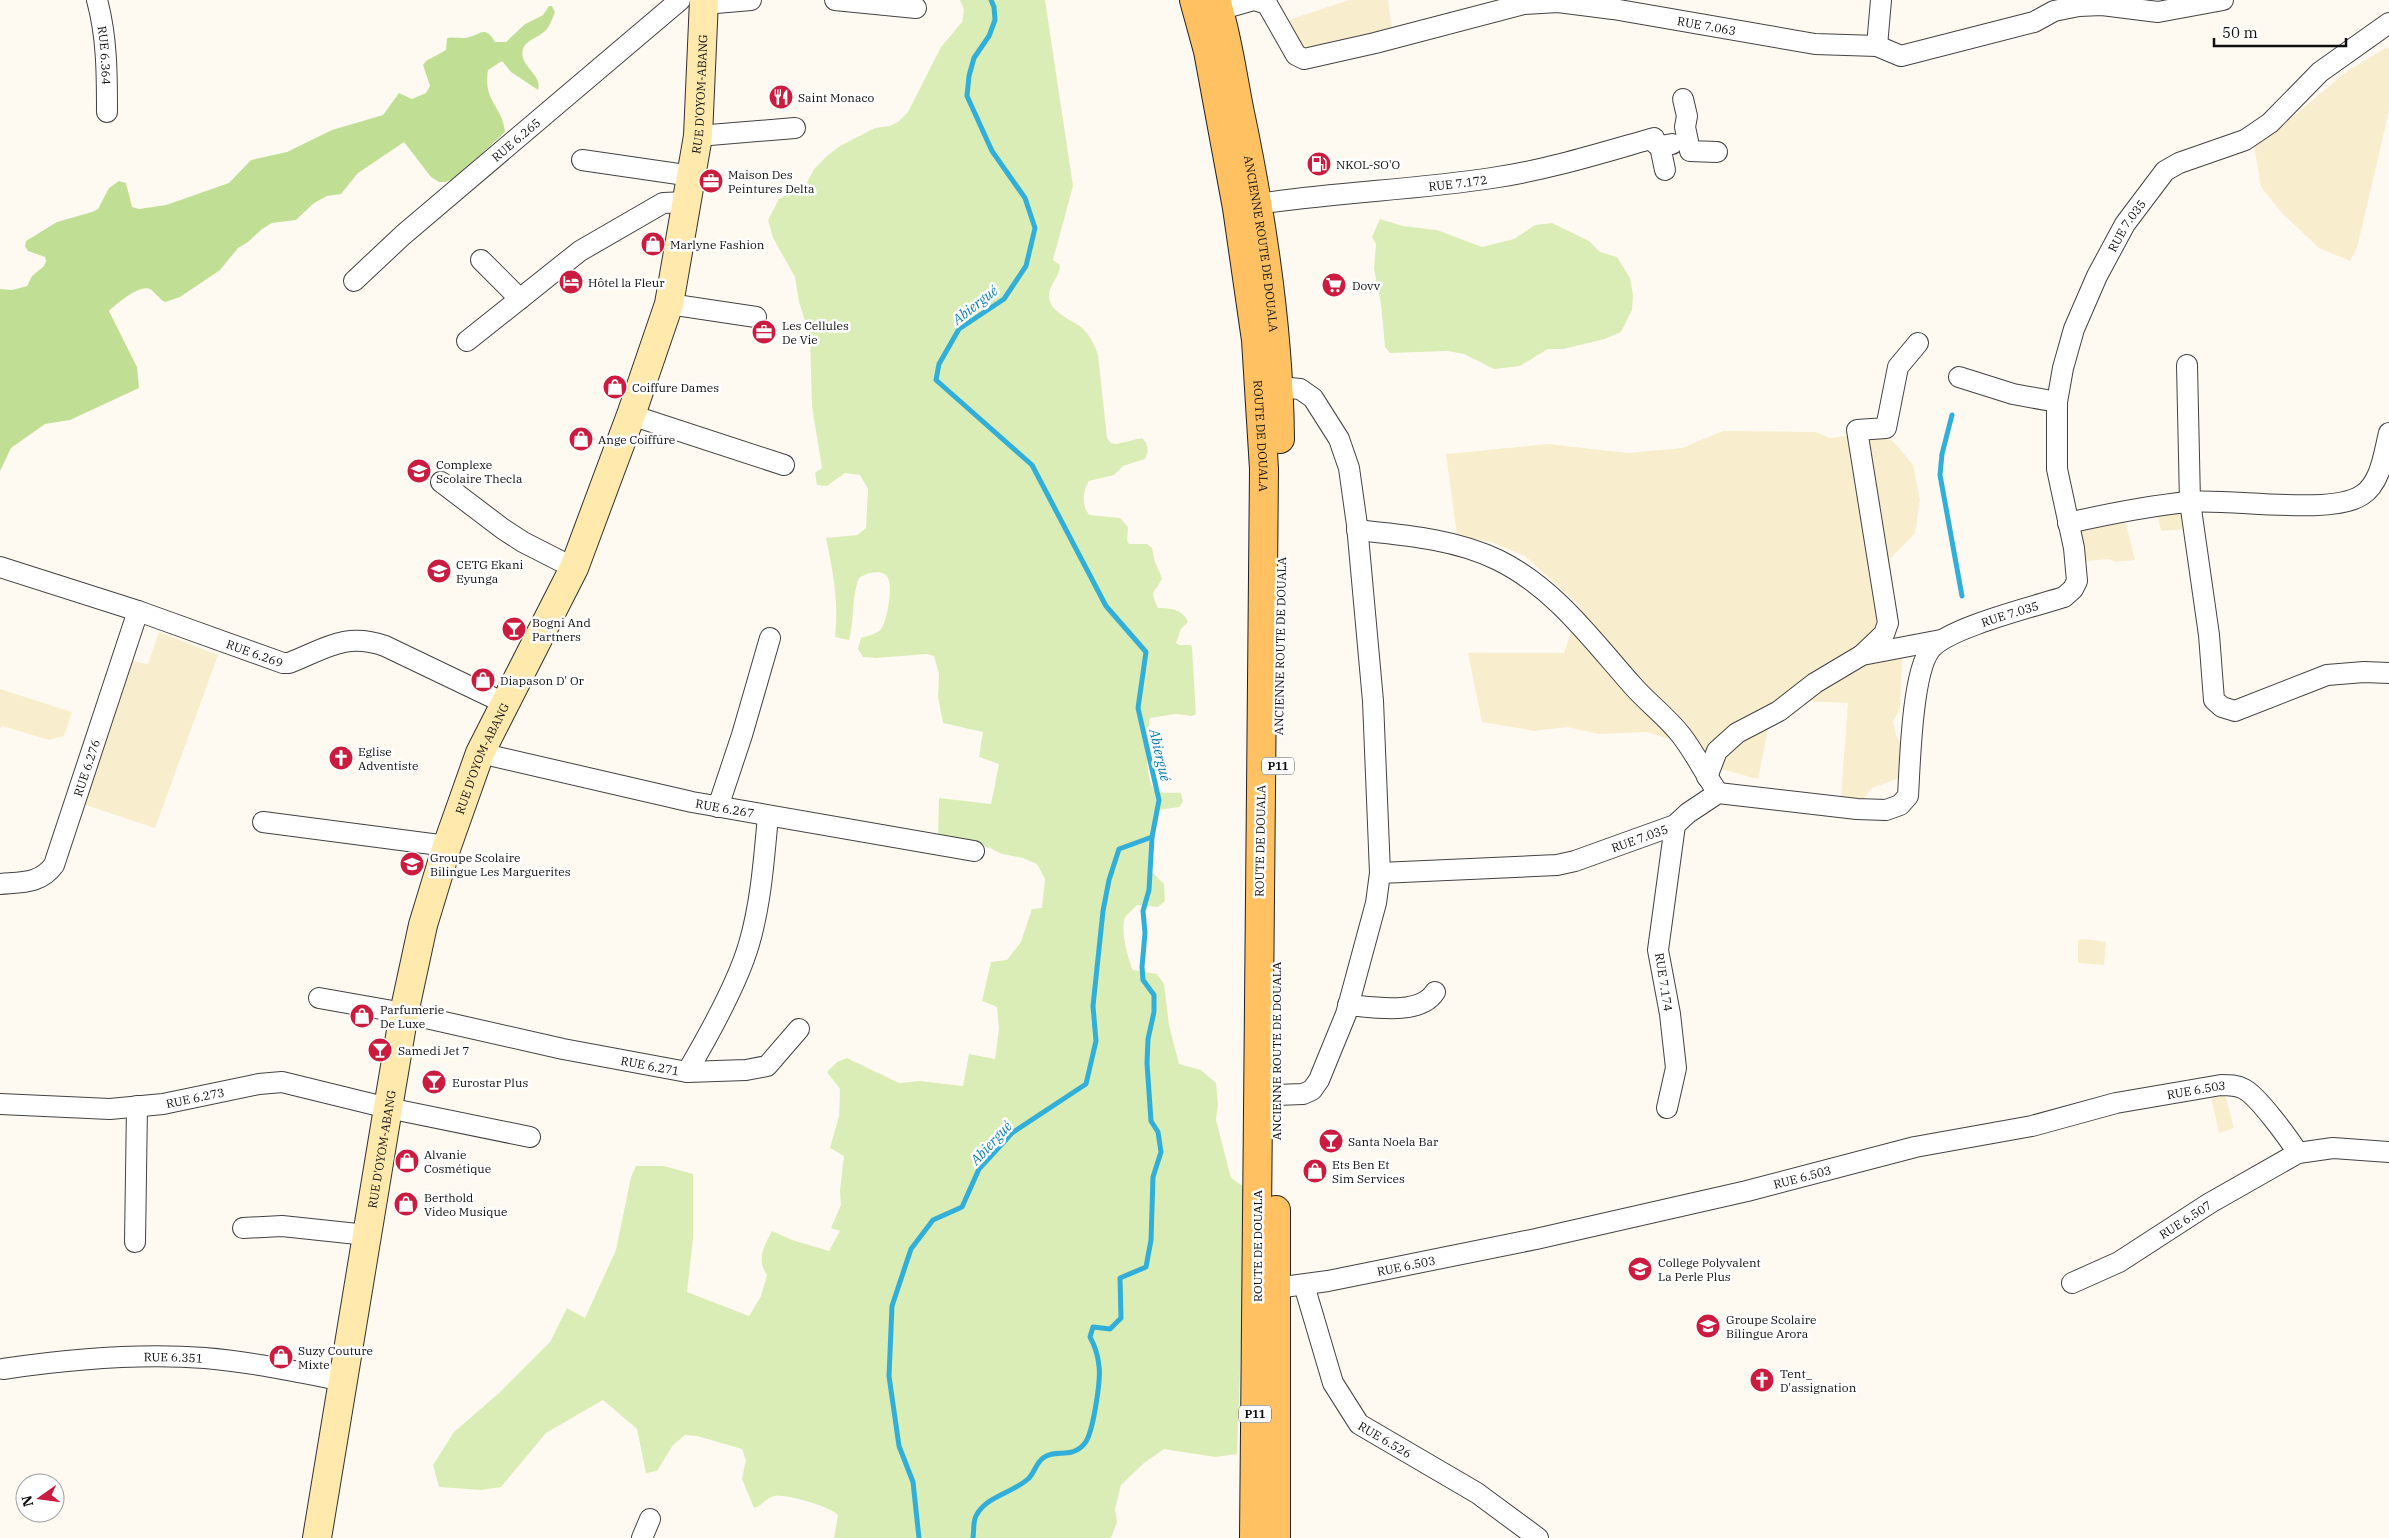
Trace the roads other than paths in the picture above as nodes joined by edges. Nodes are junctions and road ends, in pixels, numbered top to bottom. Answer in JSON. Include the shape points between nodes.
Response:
{"nodes":[{"id":1,"x":97,"y":0,"type":"edge"},
{"id":2,"x":751,"y":0,"type":"edge"},
{"id":3,"x":835,"y":0,"type":"edge"},
{"id":4,"x":1194,"y":0,"type":"edge"},
{"id":5,"x":1881,"y":0,"type":"edge"},
{"id":6,"x":2223,"y":0,"type":"edge"},
{"id":7,"x":696,"y":1,"type":"edge"},
{"id":8,"x":1584,"y":3,"type":"edge"},
{"id":9,"x":1218,"y":5,"type":"edge"},
{"id":10,"x":916,"y":8,"type":"dead end"},
{"id":11,"x":2389,"y":23,"type":"edge"},
{"id":12,"x":1877,"y":46,"type":"junction"},
{"id":13,"x":1683,"y":99,"type":"dead end"},
{"id":14,"x":107,"y":112,"type":"dead end"},
{"id":15,"x":795,"y":128,"type":"dead end"},
{"id":16,"x":698,"y":136,"type":"junction"},
{"id":17,"x":1657,"y":142,"type":"junction"},
{"id":18,"x":1690,"y":151,"type":"junction"},
{"id":19,"x":1716,"y":152,"type":"dead end"},
{"id":20,"x":582,"y":160,"type":"dead end"},
{"id":21,"x":1665,"y":170,"type":"dead end"},
{"id":22,"x":690,"y":189,"type":"junction"},
{"id":23,"x":1258,"y":204,"type":"junction"},
{"id":24,"x":481,"y":260,"type":"dead end"},
{"id":25,"x":354,"y":281,"type":"dead end"},
{"id":26,"x":520,"y":299,"type":"junction"},
{"id":27,"x":669,"y":304,"type":"junction"},
{"id":28,"x":756,"y":317,"type":"dead end"},
{"id":29,"x":1266,"y":339,"type":"junction"},
{"id":30,"x":467,"y":341,"type":"dead end"},
{"id":31,"x":1918,"y":343,"type":"dead end"},
{"id":32,"x":2187,"y":365,"type":"dead end"},
{"id":33,"x":1959,"y":377,"type":"dead end"},
{"id":34,"x":1280,"y":387,"type":"junction"},
{"id":35,"x":2057,"y":402,"type":"junction"},
{"id":36,"x":631,"y":416,"type":"junction"},
{"id":37,"x":2389,"y":433,"type":"edge"},
{"id":38,"x":784,"y":465,"type":"dead end"},
{"id":39,"x":442,"y":482,"type":"dead end"},
{"id":40,"x":2190,"y":502,"type":"junction"},
{"id":41,"x":2068,"y":523,"type":"junction"},
{"id":42,"x":1358,"y":530,"type":"junction"},
{"id":43,"x":0,"y":568,"type":"edge"},
{"id":44,"x":574,"y":568,"type":"junction"},
{"id":45,"x":138,"y":611,"type":"junction"},
{"id":46,"x":770,"y":638,"type":"dead end"},
{"id":47,"x":1941,"y":640,"type":"junction"},
{"id":48,"x":1862,"y":655,"type":"junction"},
{"id":49,"x":2389,"y":673,"type":"edge"},
{"id":50,"x":504,"y":703,"type":"junction"},
{"id":51,"x":1717,"y":751,"type":"junction"},
{"id":52,"x":480,"y":753,"type":"junction"},
{"id":53,"x":1696,"y":759,"type":"junction"},
{"id":54,"x":1713,"y":785,"type":"junction"},
{"id":55,"x":718,"y":807,"type":"junction"},
{"id":56,"x":768,"y":816,"type":"junction"},
{"id":57,"x":263,"y":822,"type":"dead end"},
{"id":58,"x":1675,"y":825,"type":"junction"},
{"id":59,"x":448,"y":846,"type":"junction"},
{"id":60,"x":974,"y":851,"type":"dead end"},
{"id":61,"x":1380,"y":873,"type":"junction"},
{"id":62,"x":0,"y":884,"type":"edge"},
{"id":63,"x":1435,"y":992,"type":"dead end"},
{"id":64,"x":319,"y":998,"type":"dead end"},
{"id":65,"x":1348,"y":1005,"type":"junction"},
{"id":66,"x":404,"y":1013,"type":"junction"},
{"id":67,"x":799,"y":1029,"type":"dead end"},
{"id":68,"x":687,"y":1072,"type":"junction"},
{"id":69,"x":1276,"y":1096,"type":"junction"},
{"id":70,"x":0,"y":1104,"type":"edge"},
{"id":71,"x":137,"y":1106,"type":"junction"},
{"id":72,"x":388,"y":1108,"type":"junction"},
{"id":73,"x":1667,"y":1108,"type":"dead end"},
{"id":74,"x":530,"y":1137,"type":"dead end"},
{"id":75,"x":2389,"y":1152,"type":"edge"},
{"id":76,"x":2298,"y":1153,"type":"junction"},
{"id":77,"x":243,"y":1228,"type":"dead end"},
{"id":78,"x":368,"y":1234,"type":"junction"},
{"id":79,"x":135,"y":1242,"type":"dead end"},
{"id":80,"x":2072,"y":1282,"type":"dead end"},
{"id":81,"x":1304,"y":1285,"type":"junction"},
{"id":82,"x":1276,"y":1288,"type":"junction"},
{"id":83,"x":3,"y":1368,"type":"dead end"},
{"id":84,"x":344,"y":1381,"type":"junction"},
{"id":85,"x":650,"y":1519,"type":"dead end"},
{"id":86,"x":317,"y":1538,"type":"edge"},
{"id":87,"x":642,"y":1538,"type":"edge"},
{"id":88,"x":1254,"y":1538,"type":"edge"},
{"id":89,"x":1276,"y":1538,"type":"edge"},
{"id":90,"x":1538,"y":1538,"type":"edge"}],
"edges":[{"from":1,"to":14,"type":"street","name":"RUE 6.364","via":[[107,58]]},
{"from":2,"to":7,"type":"street"},
{"from":3,"to":10,"type":"street"},
{"from":4,"to":29,"type":"main road","name":"ROUTE DE DOUALA","number":"P11","via":[[1208,52]]},
{"from":5,"to":12,"type":"street"},
{"from":6,"to":12,"type":"street","name":"RUE 7.063","via":[[2158,12],[2102,5],[2079,6],[2054,11],[2034,22],[1901,56]]},
{"from":7,"to":16,"type":"main road","name":"RUE D'OYOM-ABANG"},
{"from":7,"to":25,"type":"street","name":"RUE 6.265","via":[[403,235]]},
{"from":8,"to":9,"type":"street","name":"RUE 7.063","via":[[1524,4],[1304,59],[1296,55],[1267,4],[1254,0]]},
{"from":8,"to":12,"type":"street","name":"RUE 7.063","via":[[1815,44]]},
{"from":9,"to":23,"type":"main road","name":"ANCIENNE ROUTE DE DOUALA","number":"P11"},
{"from":11,"to":35,"type":"street","name":"RUE 7.035","via":[[2320,72],[2270,123],[2245,140],[2165,171],[2125,224],[2097,276],[2074,329]]},
{"from":13,"to":18,"type":"street"},
{"from":15,"to":16,"type":"street"},
{"from":16,"to":22,"type":"main road","name":"RUE D'OYOM-ABANG"},
{"from":17,"to":18,"type":"street"},
{"from":17,"to":21,"type":"street"},
{"from":17,"to":23,"type":"street","name":"RUE 7.172","via":[[1494,178]]},
{"from":18,"to":19,"type":"street"},
{"from":20,"to":22,"type":"street"},
{"from":22,"to":26,"type":"street","via":[[580,251]]},
{"from":22,"to":27,"type":"main road","name":"RUE D'OYOM-ABANG"},
{"from":23,"to":29,"type":"main road","name":"ANCIENNE ROUTE DE DOUALA","number":"P11"},
{"from":24,"to":26,"type":"street"},
{"from":26,"to":30,"type":"street"},
{"from":27,"to":28,"type":"street"},
{"from":27,"to":36,"type":"main road","name":"RUE D'OYOM-ABANG"},
{"from":29,"to":34,"type":"main road","name":"ANCIENNE ROUTE DE DOUALA","number":"P11"},
{"from":29,"to":88,"type":"main road","name":"ROUTE DE DOUALA","number":"P11","via":[[1260,394],[1265,538]]},
{"from":31,"to":48,"type":"street","via":[[1898,367],[1886,428],[1857,430],[1888,623],[1884,634]]},
{"from":32,"to":40,"type":"street"},
{"from":33,"to":35,"type":"street","via":[[2013,394]]},
{"from":34,"to":42,"type":"street","via":[[1300,389],[1313,398],[1339,439],[1349,468]]},
{"from":34,"to":69,"type":"main road","name":"ANCIENNE ROUTE DE DOUALA","number":"P11","via":[[1282,635]]},
{"from":35,"to":41,"type":"street","name":"RUE 7.035","via":[[2057,469]]},
{"from":36,"to":38,"type":"street"},
{"from":36,"to":44,"type":"main road","name":"RUE D'OYOM-ABANG"},
{"from":37,"to":40,"type":"street","via":[[2374,482],[2363,495],[2338,505]]},
{"from":39,"to":44,"type":"street","via":[[503,529]]},
{"from":40,"to":41,"type":"street","via":[[2121,511]]},
{"from":40,"to":49,"type":"street","via":[[2209,635],[2214,700],[2222,708],[2235,710],[2327,675]]},
{"from":41,"to":47,"type":"street","name":"RUE 7.035","via":[[2077,581],[2069,593],[2007,613]]},
{"from":42,"to":53,"type":"street","via":[[1464,547],[1498,560],[1533,582],[1587,632],[1681,735]]},
{"from":42,"to":61,"type":"street","via":[[1373,701]]},
{"from":43,"to":45,"type":"street","name":"RUE 6.269"},
{"from":44,"to":50,"type":"main road","name":"RUE D'OYOM-ABANG"},
{"from":45,"to":50,"type":"street","name":"RUE 6.269","via":[[283,663],[345,640],[367,640]]},
{"from":45,"to":62,"type":"street","name":"RUE 6.276","via":[[54,865],[46,875],[35,880]]},
{"from":46,"to":55,"type":"street"},
{"from":47,"to":48,"type":"street"},
{"from":47,"to":54,"type":"street","name":"RUE 7.035","via":[[1930,650],[1923,665],[1914,713],[1908,796],[1900,805],[1886,810],[1858,809]]},
{"from":48,"to":51,"type":"street","via":[[1815,683],[1779,711],[1737,733]]},
{"from":50,"to":52,"type":"main road","name":"RUE D'OYOM-ABANG"},
{"from":51,"to":53,"type":"street"},
{"from":51,"to":54,"type":"street"},
{"from":52,"to":55,"type":"street","name":"RUE 6.267"},
{"from":52,"to":59,"type":"main road","name":"RUE D'OYOM-ABANG"},
{"from":53,"to":54,"type":"street"},
{"from":54,"to":58,"type":"street","name":"RUE 7.035"},
{"from":55,"to":56,"type":"street","name":"RUE 6.267"},
{"from":56,"to":60,"type":"street","name":"RUE 6.267"},
{"from":56,"to":68,"type":"street","name":"RUE 6.271","via":[[764,870],[749,946]]},
{"from":57,"to":59,"type":"street"},
{"from":58,"to":61,"type":"street","name":"RUE 7.035","via":[[1575,862],[1557,865]]},
{"from":58,"to":73,"type":"street","name":"RUE 7.174","via":[[1658,950],[1676,1068]]},
{"from":59,"to":66,"type":"main road","name":"RUE D'OYOM-ABANG","via":[[423,925]]},
{"from":61,"to":65,"type":"street","via":[[1376,903]]},
{"from":63,"to":65,"type":"street","via":[[1432,997],[1409,1007],[1390,1009]]},
{"from":64,"to":66,"type":"street","name":"RUE 6.271"},
{"from":65,"to":69,"type":"street","via":[[1336,1040],[1312,1090]]},
{"from":66,"to":68,"type":"street","name":"RUE 6.271"},
{"from":66,"to":72,"type":"main road","name":"RUE D'OYOM-ABANG"},
{"from":67,"to":68,"type":"street","via":[[767,1066]]},
{"from":69,"to":82,"type":"main road","name":"ANCIENNE ROUTE DE DOUALA","number":"P11"},
{"from":70,"to":71,"type":"street","name":"RUE 6.273","via":[[110,1109]]},
{"from":71,"to":72,"type":"street","name":"RUE 6.273","via":[[270,1082],[295,1084]]},
{"from":71,"to":79,"type":"street"},
{"from":72,"to":74,"type":"street","name":"RUE 6.273"},
{"from":72,"to":78,"type":"main road","name":"RUE D'OYOM-ABANG"},
{"from":75,"to":76,"type":"street","via":[[2333,1148]]},
{"from":76,"to":80,"type":"street","name":"RUE 6.507","via":[[2237,1186],[2119,1262]]},
{"from":76,"to":81,"type":"street","name":"RUE 6.503","via":[[2247,1090],[2235,1085],[2212,1086],[2116,1103],[2032,1126],[1915,1147],[1721,1197],[1536,1239]]},
{"from":77,"to":78,"type":"street","via":[[282,1226]]},
{"from":78,"to":84,"type":"main road","name":"RUE D'OYOM-ABANG"},
{"from":81,"to":82,"type":"street","name":"RUE 6.503"},
{"from":81,"to":90,"type":"street","name":"RUE 6.526","via":[[1333,1384],[1359,1424],[1477,1493]]},
{"from":82,"to":89,"type":"main road","name":"ANCIENNE ROUTE DE DOUALA","number":"P11"},
{"from":83,"to":84,"type":"street","name":"RUE 6.351","via":[[89,1358],[204,1358]]},
{"from":84,"to":86,"type":"main road","name":"RUE D'OYOM-ABANG"},
{"from":85,"to":87,"type":"street"}]}
